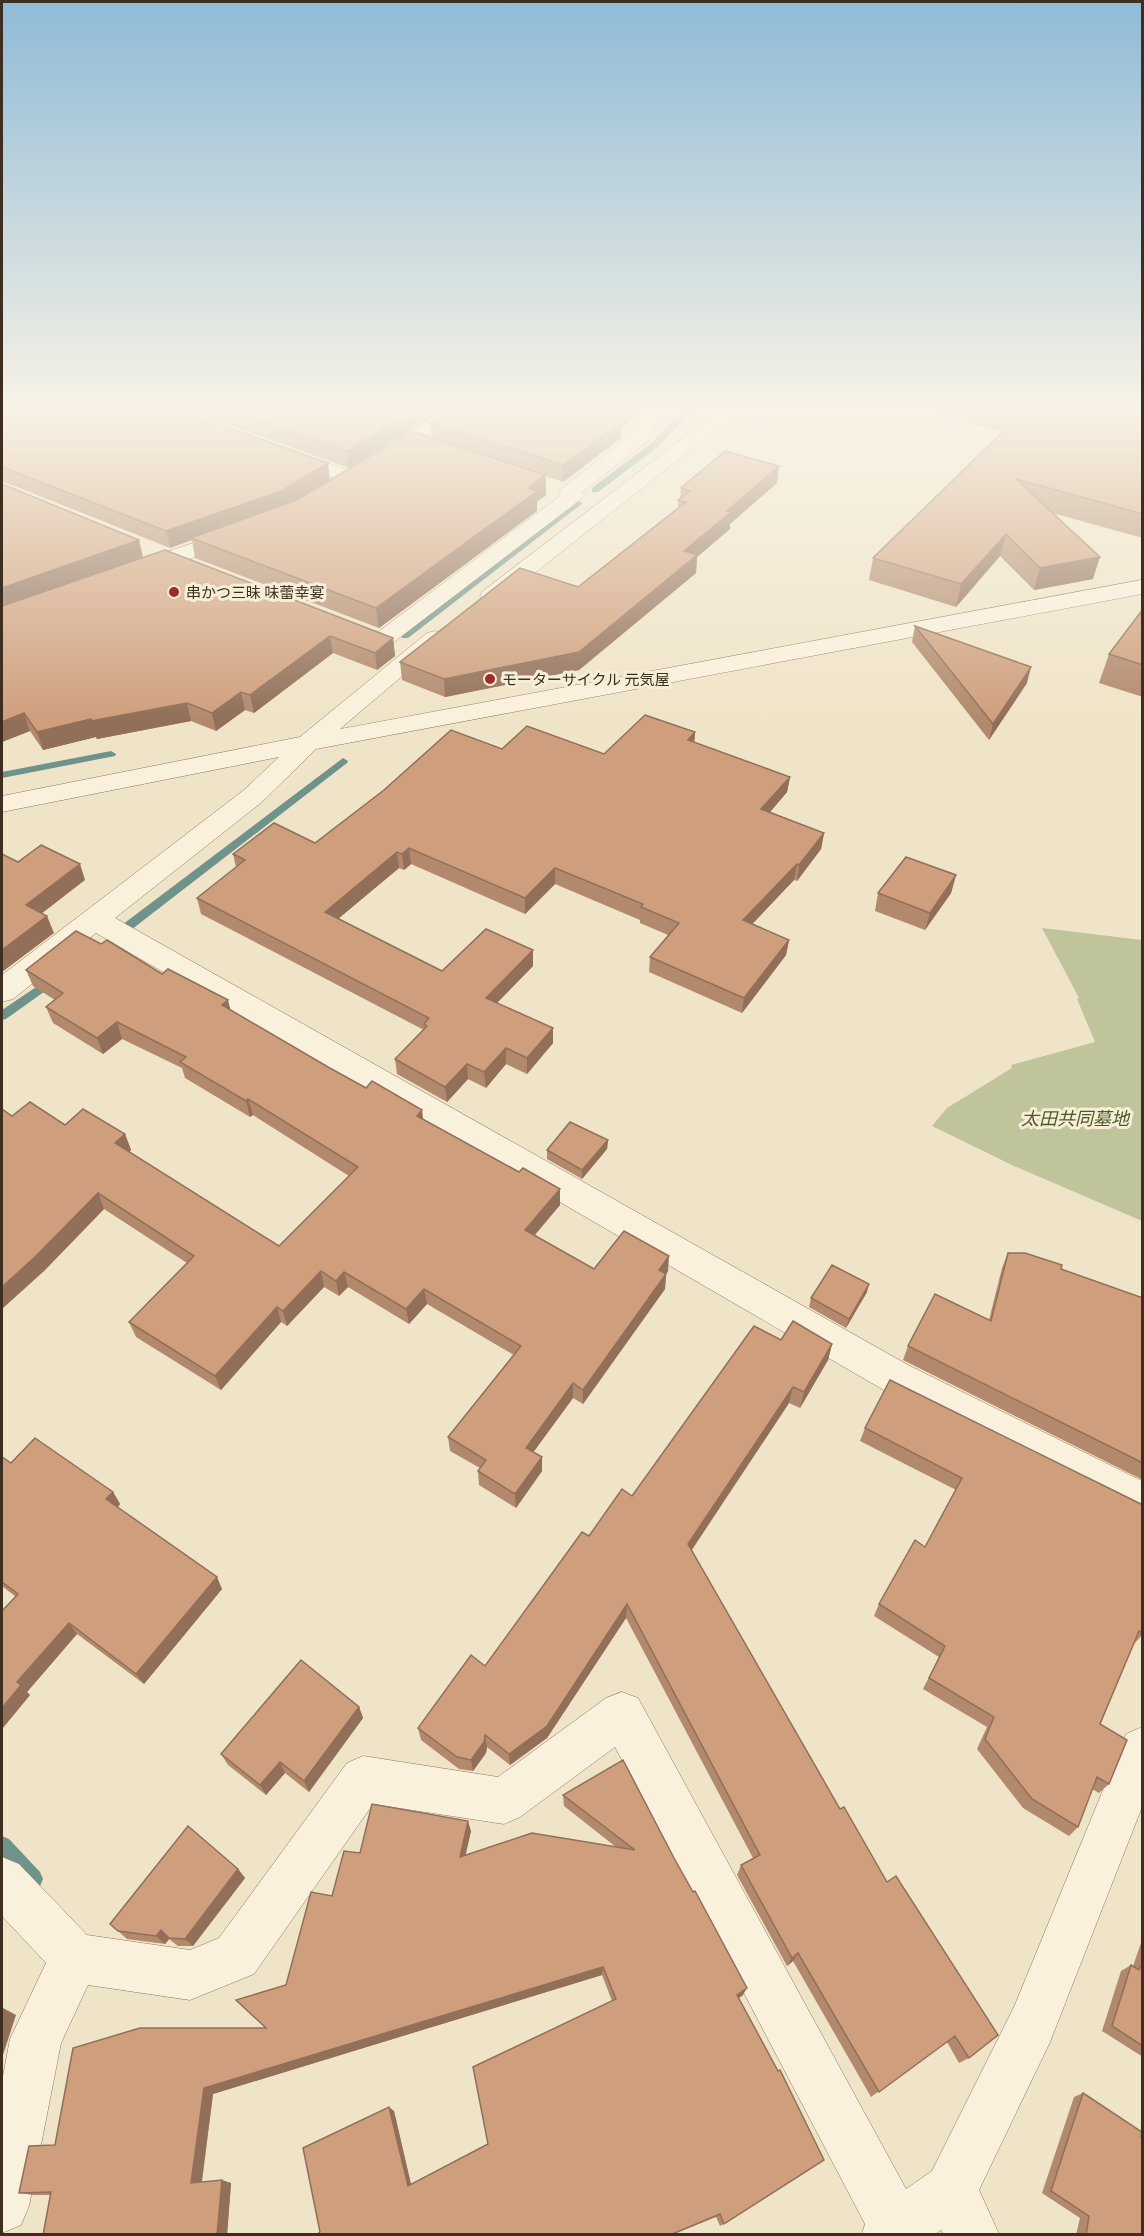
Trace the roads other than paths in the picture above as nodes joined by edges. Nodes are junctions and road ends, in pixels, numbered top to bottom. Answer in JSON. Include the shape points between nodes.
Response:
{"nodes":[{"id":1,"x":549,"y":511,"type":"edge"},
{"id":2,"x":600,"y":511,"type":"edge"},
{"id":3,"x":259,"y":526,"type":"edge"},
{"id":4,"x":139,"y":545,"type":"edge"},
{"id":5,"x":170,"y":558,"type":"junction"},
{"id":6,"x":204,"y":571,"type":"edge"},
{"id":7,"x":114,"y":578,"type":"edge"},
{"id":8,"x":1143,"y":587,"type":"edge"},
{"id":9,"x":471,"y":610,"type":"edge"},
{"id":10,"x":453,"y":625,"type":"edge"},
{"id":11,"x":360,"y":631,"type":"edge"},
{"id":12,"x":382,"y":640,"type":"junction"},
{"id":13,"x":416,"y":653,"type":"junction"},
{"id":14,"x":308,"y":743,"type":"junction"},
{"id":15,"x":2,"y":804,"type":"edge"},
{"id":16,"x":109,"y":929,"type":"junction"},
{"id":17,"x":2,"y":991,"type":"edge"},
{"id":18,"x":1143,"y":1501,"type":"edge"},
{"id":19,"x":1143,"y":1750,"type":"edge"},
{"id":20,"x":2,"y":1881,"type":"edge"},
{"id":21,"x":75,"y":1958,"type":"junction"},
{"id":22,"x":2,"y":2206,"type":"edge"},
{"id":23,"x":961,"y":2212,"type":"edge"},
{"id":24,"x":893,"y":2231,"type":"edge"}],
"edges":[{"from":1,"to":12,"type":"street"},
{"from":2,"to":9,"type":"street"},
{"from":3,"to":5,"type":"street"},
{"from":4,"to":5,"type":"street"},
{"from":5,"to":6,"type":"street"},
{"from":5,"to":7,"type":"street"},
{"from":8,"to":14,"type":"street"},
{"from":10,"to":13,"type":"street"},
{"from":11,"to":12,"type":"street"},
{"from":12,"to":13,"type":"street"},
{"from":13,"to":14,"type":"street"},
{"from":14,"to":15,"type":"street"},
{"from":14,"to":16,"type":"street"},
{"from":16,"to":17,"type":"street"},
{"from":16,"to":18,"type":"street","via":[[895,1377]]},
{"from":19,"to":23,"type":"street"},
{"from":20,"to":21,"type":"street"},
{"from":21,"to":22,"type":"street","via":[[36,2039]]},
{"from":21,"to":24,"type":"street","via":[[190,1975],[236,1956],[363,1779],[504,1801],[622,1714]]},
{"from":23,"to":24,"type":"street"}]}
